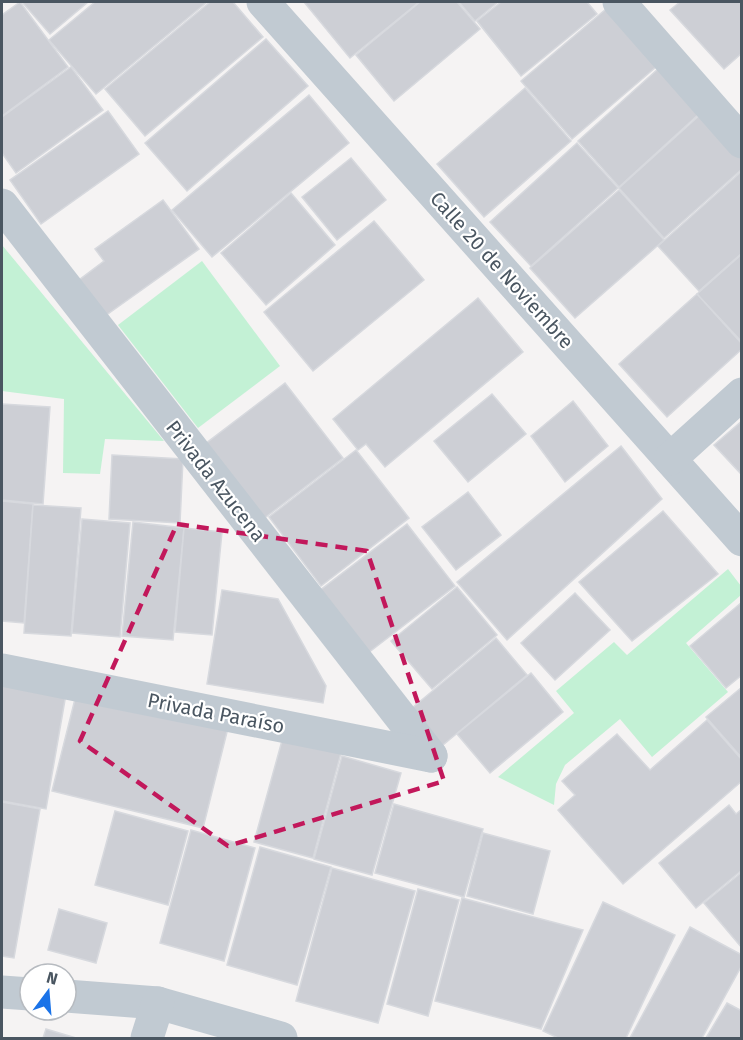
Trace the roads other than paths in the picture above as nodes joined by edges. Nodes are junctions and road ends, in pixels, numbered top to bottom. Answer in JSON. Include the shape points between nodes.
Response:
{"nodes":[{"id":1,"x":263,"y":2,"type":"edge"},
{"id":2,"x":619,"y":2,"type":"edge"},
{"id":3,"x":741,"y":142,"type":"edge"},
{"id":4,"x":2,"y":205,"type":"edge"},
{"id":5,"x":741,"y":394,"type":"edge"},
{"id":6,"x":670,"y":459,"type":"junction"},
{"id":7,"x":741,"y":540,"type":"edge"},
{"id":8,"x":2,"y":670,"type":"edge"},
{"id":9,"x":431,"y":756,"type":"joint"},
{"id":10,"x":2,"y":992,"type":"edge"},
{"id":11,"x":18,"y":993,"type":"edge"},
{"id":12,"x":78,"y":997,"type":"edge"},
{"id":13,"x":158,"y":1003,"type":"junction"},
{"id":14,"x":147,"y":1038,"type":"edge"},
{"id":15,"x":281,"y":1038,"type":"edge"}],
"edges":[{"from":1,"to":6,"type":"street","name":"Calle 20 de Noviembre"},
{"from":2,"to":3,"type":"street"},
{"from":4,"to":9,"type":"street","name":"Privada Azucena"},
{"from":5,"to":6,"type":"street"},
{"from":6,"to":7,"type":"street","name":"Calle 20 de Noviembre"},
{"from":8,"to":9,"type":"street","name":"Privada Paraíso"},
{"from":10,"to":11,"type":"street"},
{"from":12,"to":13,"type":"street"},
{"from":13,"to":14,"type":"street"},
{"from":13,"to":15,"type":"street"}]}
